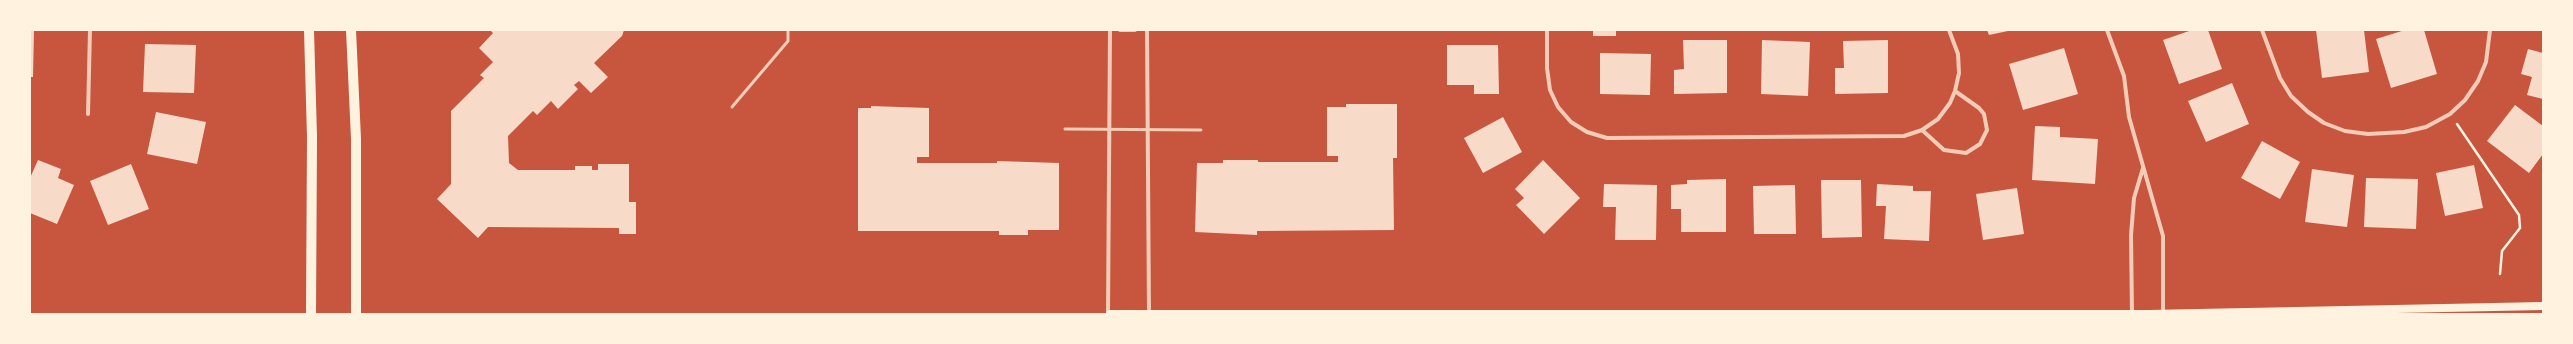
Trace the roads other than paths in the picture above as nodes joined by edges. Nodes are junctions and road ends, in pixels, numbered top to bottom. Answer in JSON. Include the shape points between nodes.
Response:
{"nodes":[{"id":1,"x":90,"y":30,"type":"edge"},
{"id":2,"x":309,"y":30,"type":"edge"},
{"id":3,"x":351,"y":30,"type":"edge"},
{"id":4,"x":788,"y":30,"type":"edge"},
{"id":5,"x":1110,"y":30,"type":"edge"},
{"id":6,"x":1120,"y":30,"type":"edge"},
{"id":7,"x":1135,"y":30,"type":"edge"},
{"id":8,"x":1147,"y":30,"type":"edge"},
{"id":9,"x":1547,"y":30,"type":"edge"},
{"id":10,"x":1949,"y":30,"type":"edge"},
{"id":11,"x":2107,"y":30,"type":"edge"},
{"id":12,"x":2262,"y":30,"type":"edge"},
{"id":13,"x":2490,"y":30,"type":"edge"},
{"id":14,"x":1955,"y":91,"type":"junction"},
{"id":15,"x":732,"y":107,"type":"dead end"},
{"id":16,"x":88,"y":114,"type":"dead end"},
{"id":17,"x":1065,"y":129,"type":"dead end"},
{"id":18,"x":1110,"y":130,"type":"junction"},
{"id":19,"x":1147,"y":130,"type":"junction"},
{"id":20,"x":1201,"y":130,"type":"dead end"},
{"id":21,"x":1922,"y":130,"type":"junction"},
{"id":22,"x":2143,"y":168,"type":"junction"},
{"id":23,"x":2543,"y":306,"type":"edge"},
{"id":24,"x":1149,"y":313,"type":"edge"},
{"id":25,"x":311,"y":314,"type":"edge"},
{"id":26,"x":356,"y":314,"type":"edge"},
{"id":27,"x":1109,"y":314,"type":"edge"},
{"id":28,"x":2132,"y":314,"type":"edge"},
{"id":29,"x":2163,"y":314,"type":"edge"}],
"edges":[{"from":1,"to":16,"type":"street"},
{"from":2,"to":25,"type":"main road","via":[[312,137]]},
{"from":3,"to":26,"type":"main road","via":[[356,139]]},
{"from":4,"to":15,"type":"lane","via":[[788,41]]},
{"from":5,"to":18,"type":"street"},
{"from":6,"to":7,"type":"street"},
{"from":8,"to":19,"type":"street"},
{"from":9,"to":21,"type":"street","via":[[1550,90],[1558,107],[1571,122],[1587,132],[1607,138],[1891,138]]},
{"from":10,"to":14,"type":"street","via":[[1958,54],[1959,73]]},
{"from":11,"to":22,"type":"street","via":[[2124,76],[2129,117]]},
{"from":12,"to":13,"type":"street","via":[[2280,78],[2291,96],[2324,123],[2345,131],[2368,134],[2404,132],[2426,127],[2450,114],[2465,100],[2478,81],[2486,62]]},
{"from":14,"to":21,"type":"street","via":[[1938,119]]},
{"from":14,"to":21,"type":"street","via":[[1984,114],[1987,130],[1980,144],[1966,154],[1944,150]]},
{"from":17,"to":18,"type":"lane"},
{"from":18,"to":19,"type":"lane"},
{"from":18,"to":27,"type":"street"},
{"from":19,"to":20,"type":"lane"},
{"from":19,"to":24,"type":"street"},
{"from":22,"to":28,"type":"street","via":[[2133,205]]},
{"from":22,"to":29,"type":"street","via":[[2163,236]]},
{"from":23,"to":29,"type":"main road"},
{"from":24,"to":27,"type":"main road"},
{"from":24,"to":28,"type":"main road"},
{"from":28,"to":29,"type":"main road"}]}
